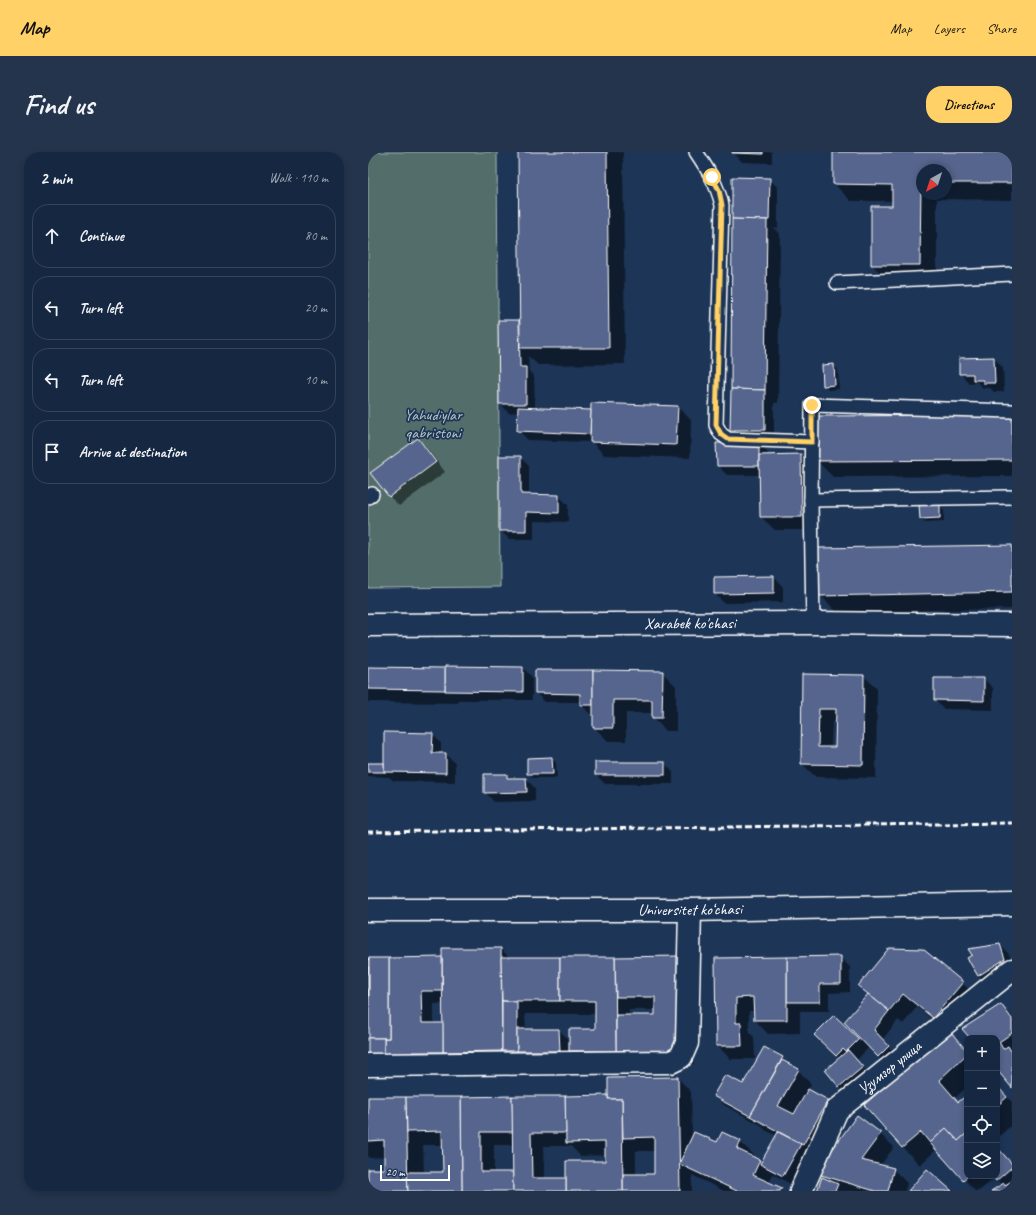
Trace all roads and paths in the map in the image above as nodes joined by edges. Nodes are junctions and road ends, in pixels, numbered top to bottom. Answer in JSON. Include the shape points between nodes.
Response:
{"nodes":[{"id":1,"x":696,"y":152,"type":"edge"},
{"id":2,"x":1012,"y":274,"type":"edge"},
{"id":3,"x":836,"y":283,"type":"dead end"},
{"id":4,"x":1012,"y":411,"type":"edge"},
{"id":5,"x":812,"y":442,"type":"junction"},
{"id":6,"x":1012,"y":496,"type":"edge"},
{"id":7,"x":811,"y":500,"type":"junction"},
{"id":8,"x":813,"y":623,"type":"junction"},
{"id":9,"x":368,"y":625,"type":"edge"},
{"id":10,"x":1012,"y":625,"type":"edge"},
{"id":11,"x":1012,"y":904,"type":"edge"},
{"id":12,"x":368,"y":910,"type":"edge"},
{"id":13,"x":690,"y":910,"type":"junction"},
{"id":14,"x":1012,"y":970,"type":"edge"},
{"id":15,"x":368,"y":1065,"type":"edge"},
{"id":16,"x":801,"y":1191,"type":"edge"}],
"edges":[{"from":1,"to":5,"type":"lane","via":[[719,190],[722,205],[716,425],[721,434],[728,439]]},
{"from":2,"to":3,"type":"lane"},
{"from":4,"to":5,"type":"lane","via":[[812,405]]},
{"from":5,"to":7,"type":"lane"},
{"from":6,"to":7,"type":"lane"},
{"from":7,"to":8,"type":"lane"},
{"from":8,"to":9,"type":"street","name":"Xarabek ko'chasi"},
{"from":8,"to":10,"type":"street","name":"Xarabek ko'chasi"},
{"from":11,"to":13,"type":"street","name":"Universitet kо‘chasi"},
{"from":12,"to":13,"type":"street","name":"Universitet kо‘chasi"},
{"from":13,"to":15,"type":"street","via":[[687,1043],[681,1057],[671,1062]]},
{"from":14,"to":16,"type":"street","name":"Узумзор улица","via":[[837,1110]]}]}
